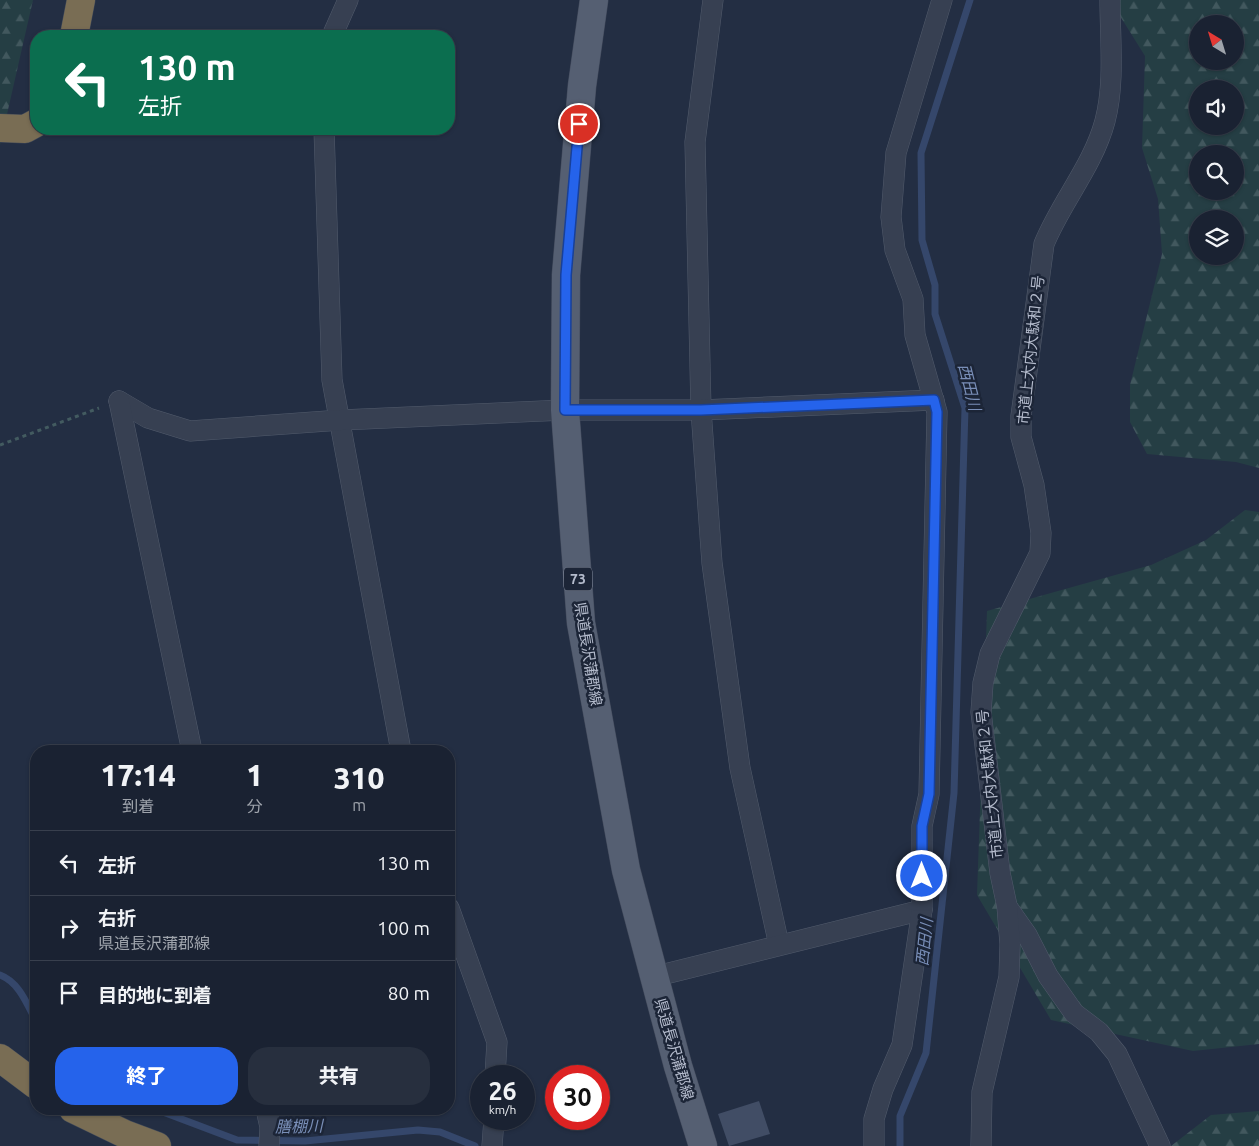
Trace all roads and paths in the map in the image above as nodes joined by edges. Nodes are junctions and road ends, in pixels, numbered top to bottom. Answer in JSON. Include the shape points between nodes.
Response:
{"nodes":[{"id":1,"x":81,"y":0,"type":"edge"},
{"id":2,"x":348,"y":0,"type":"edge"},
{"id":3,"x":594,"y":0,"type":"edge"},
{"id":4,"x":713,"y":0,"type":"edge"},
{"id":5,"x":942,"y":0,"type":"edge"},
{"id":6,"x":1110,"y":0,"type":"edge"},
{"id":7,"x":75,"y":30,"type":"edge"},
{"id":8,"x":335,"y":30,"type":"edge"},
{"id":9,"x":30,"y":126,"type":"edge"},
{"id":10,"x":0,"y":128,"type":"edge"},
{"id":11,"x":324,"y":135,"type":"edge"},
{"id":12,"x":934,"y":400,"type":"junction"},
{"id":13,"x":118,"y":401,"type":"junction"},
{"id":14,"x":565,"y":410,"type":"junction"},
{"id":15,"x":701,"y":410,"type":"junction"},
{"id":16,"x":341,"y":420,"type":"junction"},
{"id":17,"x":0,"y":444,"type":"edge"},
{"id":18,"x":191,"y":745,"type":"edge"},
{"id":19,"x":400,"y":745,"type":"edge"},
{"id":20,"x":1007,"y":906,"type":"junction"},
{"id":21,"x":922,"y":910,"type":"junction"},
{"id":22,"x":455,"y":925,"type":"edge"},
{"id":23,"x":779,"y":945,"type":"junction"},
{"id":24,"x":653,"y":977,"type":"junction"},
{"id":25,"x":0,"y":1058,"type":"edge"},
{"id":26,"x":496,"y":1065,"type":"edge"},
{"id":27,"x":30,"y":1080,"type":"edge"},
{"id":28,"x":85,"y":1115,"type":"edge"},
{"id":29,"x":156,"y":1146,"type":"edge"},
{"id":30,"x":703,"y":1146,"type":"edge"},
{"id":31,"x":874,"y":1146,"type":"edge"},
{"id":32,"x":981,"y":1146,"type":"edge"},
{"id":33,"x":1160,"y":1146,"type":"edge"}],
"edges":[{"from":1,"to":7,"type":"highway"},
{"from":2,"to":8,"type":"street"},
{"from":3,"to":14,"type":"main road","name":"県道長沢蒲郡線","number":"73","via":[[582,86],[566,275]]},
{"from":4,"to":15,"type":"street","via":[[695,142]]},
{"from":5,"to":12,"type":"street","via":[[896,153],[891,217],[895,250],[913,299],[915,335]]},
{"from":6,"to":20,"type":"street","name":"市道上大内大駄和２号","via":[[1110,82],[1105,122],[1084,171],[1044,244],[1021,416],[1022,437],[1040,512],[1040,553],[990,654],[983,683],[986,754]]},
{"from":9,"to":10,"type":"highway"},
{"from":11,"to":16,"type":"street","via":[[332,380]]},
{"from":12,"to":15,"type":"street"},
{"from":12,"to":21,"type":"street","via":[[937,412],[930,775],[922,826]]},
{"from":13,"to":16,"type":"street","via":[[148,418],[190,431]]},
{"from":13,"to":17,"type":"path"},
{"from":13,"to":18,"type":"street"},
{"from":14,"to":15,"type":"street"},
{"from":14,"to":16,"type":"street"},
{"from":14,"to":24,"type":"main road","name":"県道長沢蒲郡線","number":"73","via":[[581,623],[624,860]]},
{"from":15,"to":23,"type":"street","via":[[712,563],[723,659],[740,768]]},
{"from":16,"to":19,"type":"street"},
{"from":20,"to":32,"type":"street","name":"市道上大内大駄和２号","via":[[1009,977],[985,1072]]},
{"from":20,"to":33,"type":"street","via":[[1074,1013],[1099,1032],[1117,1054]]},
{"from":21,"to":23,"type":"street"},
{"from":21,"to":31,"type":"street","via":[[902,1045],[874,1120]]},
{"from":22,"to":26,"type":"street","via":[[497,1042]]},
{"from":23,"to":24,"type":"street"},
{"from":24,"to":30,"type":"main road","name":"県道長沢蒲郡線","number":"73"},
{"from":25,"to":27,"type":"highway"},
{"from":28,"to":29,"type":"highway"}]}
